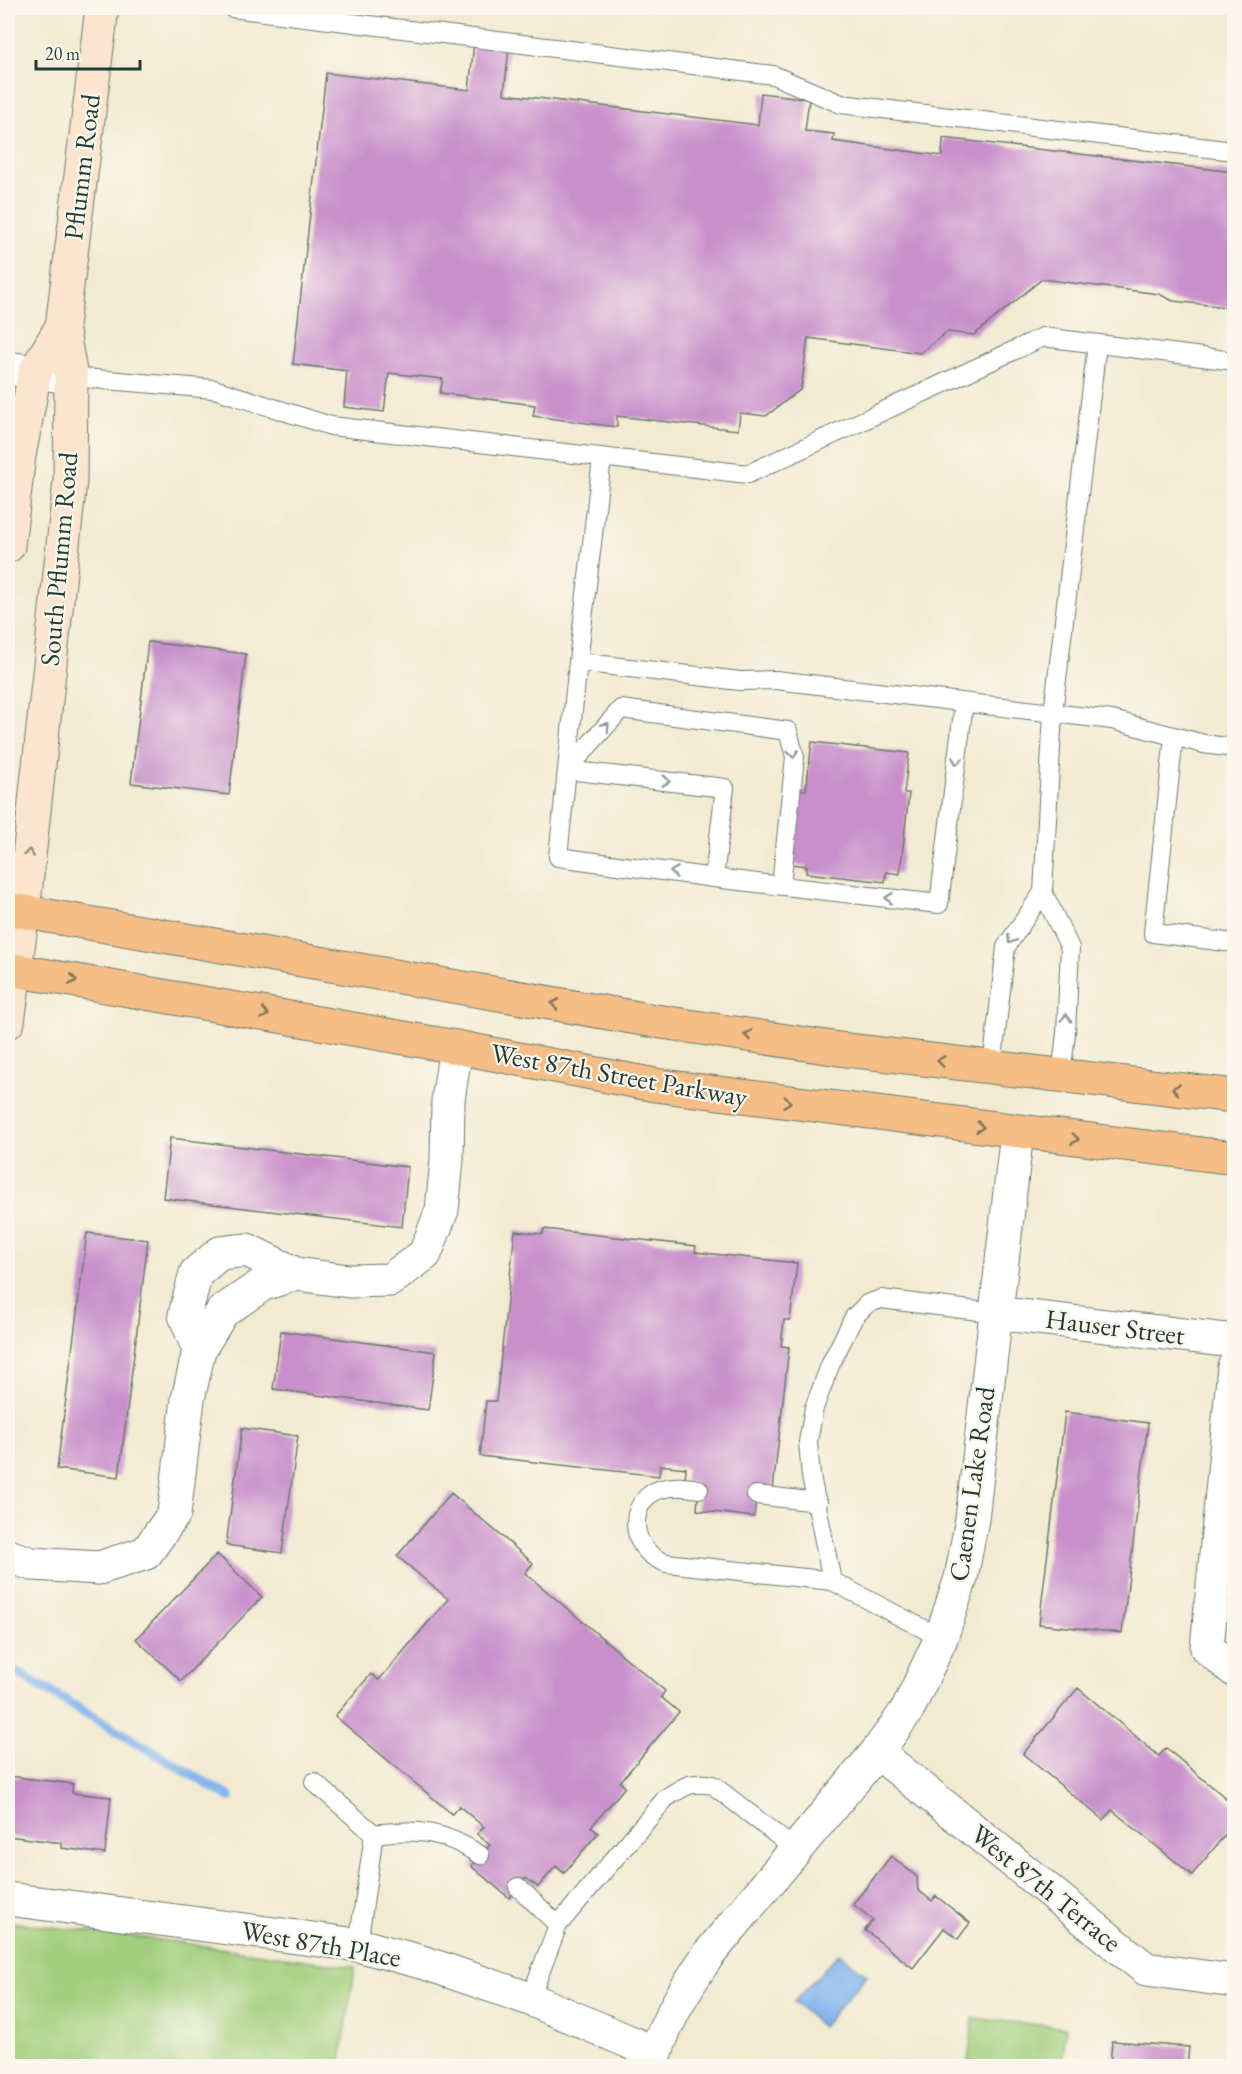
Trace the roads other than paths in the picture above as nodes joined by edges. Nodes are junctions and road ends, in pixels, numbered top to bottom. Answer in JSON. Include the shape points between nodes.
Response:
{"nodes":[{"id":1,"x":102,"y":8,"type":"edge"},
{"id":2,"x":232,"y":8,"type":"edge"},
{"id":3,"x":1234,"y":151,"type":"edge"},
{"id":4,"x":62,"y":326,"type":"junction"},
{"id":5,"x":1097,"y":344,"type":"junction"},
{"id":6,"x":1234,"y":361,"type":"edge"},
{"id":7,"x":21,"y":370,"type":"edge"},
{"id":8,"x":71,"y":377,"type":"junction"},
{"id":9,"x":602,"y":458,"type":"junction"},
{"id":10,"x":8,"y":546,"type":"edge"},
{"id":11,"x":578,"y":662,"type":"junction"},
{"id":12,"x":964,"y":703,"type":"junction"},
{"id":13,"x":1053,"y":713,"type":"junction"},
{"id":14,"x":1174,"y":736,"type":"junction"},
{"id":15,"x":1234,"y":748,"type":"edge"},
{"id":16,"x":567,"y":770,"type":"junction"},
{"id":17,"x":714,"y":878,"type":"junction"},
{"id":18,"x":781,"y":885,"type":"junction"},
{"id":19,"x":1043,"y":892,"type":"junction"},
{"id":20,"x":15,"y":910,"type":"edge"},
{"id":21,"x":1234,"y":943,"type":"edge"},
{"id":22,"x":11,"y":969,"type":"edge"},
{"id":23,"x":8,"y":1022,"type":"edge"},
{"id":24,"x":456,"y":1047,"type":"junction"},
{"id":25,"x":992,"y":1067,"type":"junction"},
{"id":26,"x":1061,"y":1076,"type":"junction"},
{"id":27,"x":1234,"y":1096,"type":"edge"},
{"id":28,"x":1017,"y":1131,"type":"junction"},
{"id":29,"x":1234,"y":1158,"type":"edge"},
{"id":30,"x":296,"y":1274,"type":"junction"},
{"id":31,"x":995,"y":1313,"type":"junction"},
{"id":32,"x":1234,"y":1341,"type":"edge"},
{"id":33,"x":199,"y":1350,"type":"junction"},
{"id":34,"x":1234,"y":1366,"type":"edge"},
{"id":35,"x":699,"y":1489,"type":"dead end"},
{"id":36,"x":756,"y":1496,"type":"dead end"},
{"id":37,"x":818,"y":1503,"type":"junction"},
{"id":38,"x":16,"y":1564,"type":"edge"},
{"id":39,"x":832,"y":1581,"type":"junction"},
{"id":40,"x":941,"y":1638,"type":"junction"},
{"id":41,"x":1234,"y":1670,"type":"edge"},
{"id":42,"x":877,"y":1752,"type":"junction"},
{"id":43,"x":314,"y":1782,"type":"dead end"},
{"id":44,"x":374,"y":1834,"type":"junction"},
{"id":45,"x":796,"y":1850,"type":"junction"},
{"id":46,"x":480,"y":1855,"type":"dead end"},
{"id":47,"x":518,"y":1887,"type":"dead end"},
{"id":48,"x":8,"y":1899,"type":"edge"},
{"id":49,"x":558,"y":1925,"type":"junction"},
{"id":50,"x":358,"y":1945,"type":"junction"},
{"id":51,"x":1234,"y":1981,"type":"edge"},
{"id":52,"x":530,"y":1999,"type":"junction"},
{"id":53,"x":653,"y":2060,"type":"edge"}],
"edges":[{"from":1,"to":4,"type":"main road","name":"Pflumm Road"},
{"from":2,"to":3,"type":"lane","via":[[773,75],[841,104]]},
{"from":4,"to":7,"type":"main road","name":"South Pflumm Road"},
{"from":4,"to":8,"type":"main road","name":"South Pflumm Road"},
{"from":5,"to":6,"type":"lane"},
{"from":5,"to":9,"type":"lane","via":[[1044,337],[748,474]]},
{"from":5,"to":13,"type":"lane"},
{"from":7,"to":8,"type":"street"},
{"from":7,"to":10,"type":"main road","name":"South Pflumm Road","via":[[19,456]]},
{"from":8,"to":9,"type":"lane","via":[[214,388],[331,426]]},
{"from":20,"to":8,"type":"main road","name":"South Pflumm Road","one_way":true,"via":[[70,481]]},
{"from":9,"to":11,"type":"lane"},
{"from":11,"to":12,"type":"lane","via":[[740,681],[776,680]]},
{"from":11,"to":16,"type":"lane"},
{"from":12,"to":13,"type":"lane"},
{"from":12,"to":18,"type":"lane","one_way":true,"via":[[939,904]]},
{"from":13,"to":14,"type":"lane","via":[[1112,720]]},
{"from":13,"to":19,"type":"lane"},
{"from":14,"to":15,"type":"lane"},
{"from":14,"to":21,"type":"lane","via":[[1153,933]]},
{"from":17,"to":16,"type":"lane","one_way":true,"via":[[558,857]]},
{"from":16,"to":17,"type":"lane","one_way":true,"via":[[725,788]]},
{"from":16,"to":18,"type":"lane","one_way":true,"via":[[621,709],[788,730],[795,757]]},
{"from":17,"to":18,"type":"lane"},
{"from":19,"to":25,"type":"lane","one_way":true,"via":[[1006,947]]},
{"from":26,"to":19,"type":"lane","one_way":true,"via":[[1070,948]]},
{"from":20,"to":22,"type":"main road","name":"South Pflumm Road"},
{"from":25,"to":20,"type":"main road","one_way":true,"via":[[660,1022]]},
{"from":22,"to":23,"type":"main road","name":"South Pflumm Road"},
{"from":22,"to":24,"type":"main road","name":"West 87th Street Parkway","one_way":true},
{"from":24,"to":28,"type":"main road","name":"West 87th Street Parkway","one_way":true,"via":[[655,1085]]},
{"from":24,"to":30,"type":"street","via":[[448,1100],[442,1210],[425,1254],[390,1280],[349,1281]]},
{"from":25,"to":26,"type":"main road"},
{"from":27,"to":26,"type":"main road","one_way":true},
{"from":28,"to":29,"type":"main road","name":"West 87th Street Parkway","one_way":true},
{"from":28,"to":31,"type":"street","name":"Caenen Lake Road"},
{"from":30,"to":33,"type":"street","via":[[263,1284],[222,1312]]},
{"from":30,"to":33,"type":"street","via":[[247,1250],[220,1253],[196,1274],[185,1315]]},
{"from":31,"to":32,"type":"street","name":"Hauser Street"},
{"from":31,"to":37,"type":"lane","via":[[881,1299],[867,1304],[854,1317],[814,1408],[808,1442]]},
{"from":31,"to":40,"type":"street","name":"Caenen Lake Road","via":[[972,1518],[961,1578]]},
{"from":33,"to":38,"type":"street","via":[[188,1399],[174,1514],[146,1552],[99,1568]]},
{"from":34,"to":41,"type":"street","via":[[1207,1648]]},
{"from":35,"to":39,"type":"lane","via":[[677,1486],[645,1497],[635,1527],[650,1554],[666,1563]]},
{"from":36,"to":37,"type":"lane"},
{"from":37,"to":39,"type":"lane"},
{"from":39,"to":40,"type":"lane"},
{"from":40,"to":42,"type":"street","name":"Caenen Lake Road","via":[[908,1709]]},
{"from":42,"to":45,"type":"street","name":"Caenen Lake Road"},
{"from":42,"to":51,"type":"street","name":"West 87th Terrace","via":[[1146,1969]]},
{"from":43,"to":44,"type":"lane"},
{"from":44,"to":46,"type":"lane","via":[[440,1834]]},
{"from":44,"to":50,"type":"lane"},
{"from":45,"to":49,"type":"lane","via":[[713,1785],[698,1782],[682,1787],[666,1798]]},
{"from":45,"to":53,"type":"street","name":"Caenen Lake Road","via":[[690,1981]]},
{"from":47,"to":49,"type":"lane"},
{"from":48,"to":50,"type":"street","name":"West 87th Place"},
{"from":49,"to":52,"type":"lane"},
{"from":50,"to":52,"type":"street","name":"West 87th Place"},
{"from":52,"to":53,"type":"street","name":"West 87th Place"}]}
